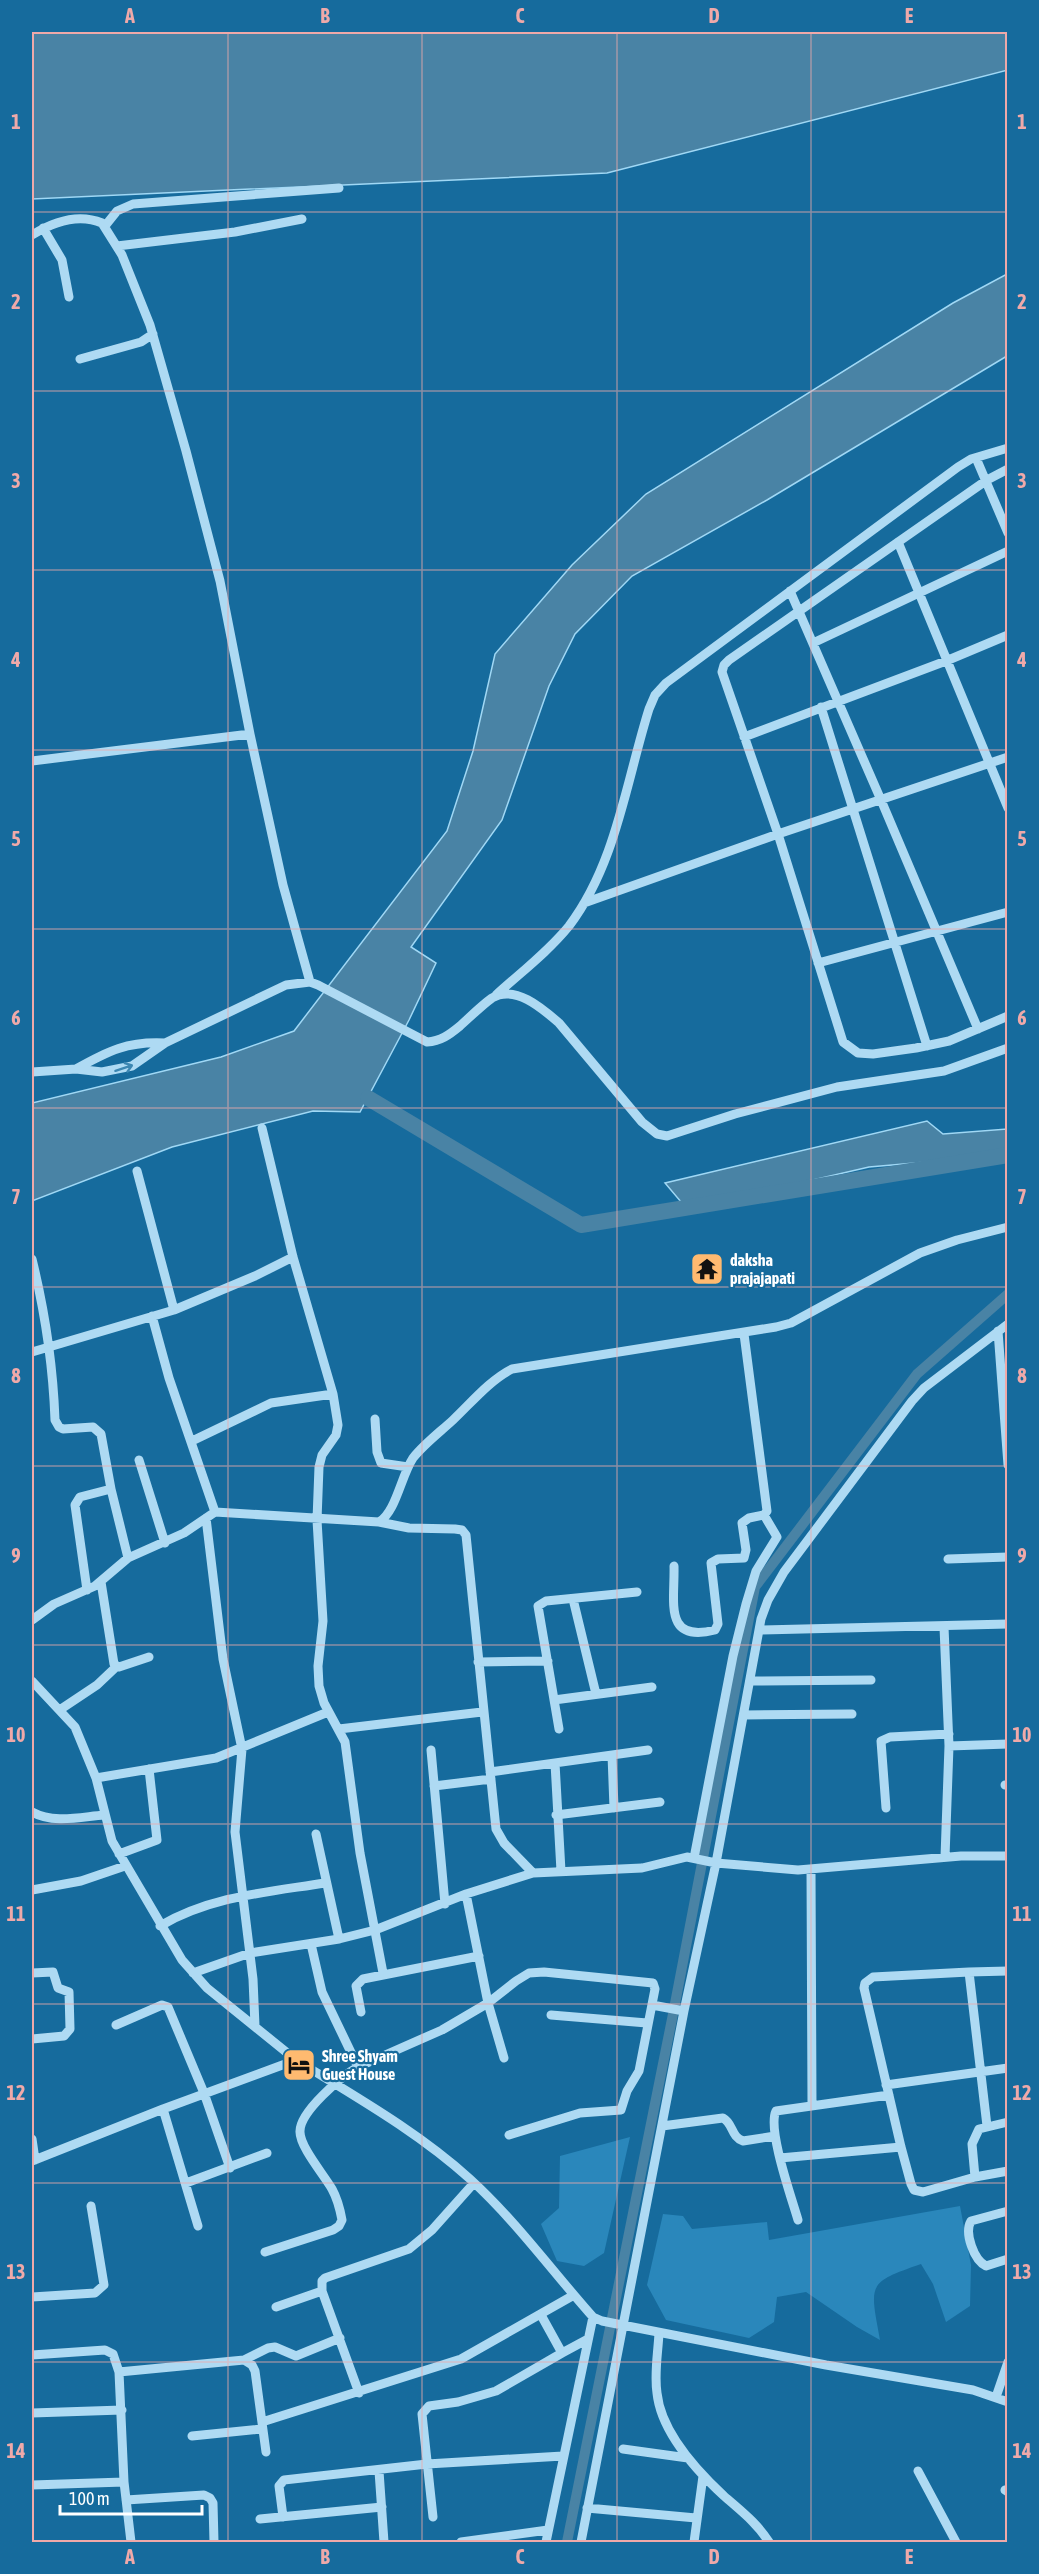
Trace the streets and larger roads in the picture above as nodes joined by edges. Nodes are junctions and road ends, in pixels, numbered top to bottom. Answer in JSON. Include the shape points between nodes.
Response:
{"nodes":[{"id":1,"x":339,"y":188,"type":"dead end"},
{"id":2,"x":302,"y":219,"type":"dead end"},
{"id":3,"x":105,"y":226,"type":"junction"},
{"id":4,"x":43,"y":228,"type":"junction"},
{"id":5,"x":32,"y":235,"type":"edge"},
{"id":6,"x":117,"y":246,"type":"junction"},
{"id":7,"x":69,"y":297,"type":"dead end"},
{"id":8,"x":153,"y":334,"type":"junction"},
{"id":9,"x":80,"y":359,"type":"dead end"},
{"id":10,"x":1008,"y":448,"type":"edge"},
{"id":11,"x":976,"y":458,"type":"junction"},
{"id":12,"x":1008,"y":469,"type":"edge"},
{"id":13,"x":987,"y":480,"type":"junction"},
{"id":14,"x":1008,"y":533,"type":"edge"},
{"id":15,"x":898,"y":542,"type":"junction"},
{"id":16,"x":1008,"y":551,"type":"edge"},
{"id":17,"x":790,"y":591,"type":"junction"},
{"id":18,"x":918,"y":593,"type":"junction"},
{"id":19,"x":799,"y":611,"type":"junction"},
{"id":20,"x":1008,"y":635,"type":"edge"},
{"id":21,"x":813,"y":643,"type":"junction"},
{"id":22,"x":946,"y":661,"type":"junction"},
{"id":23,"x":838,"y":701,"type":"junction"},
{"id":24,"x":821,"y":707,"type":"junction"},
{"id":25,"x":250,"y":734,"type":"junction"},
{"id":26,"x":744,"y":737,"type":"junction"},
{"id":27,"x":1008,"y":757,"type":"edge"},
{"id":28,"x":32,"y":761,"type":"edge"},
{"id":29,"x":989,"y":764,"type":"junction"},
{"id":30,"x":881,"y":800,"type":"junction"},
{"id":31,"x":1008,"y":808,"type":"edge"},
{"id":32,"x":854,"y":809,"type":"junction"},
{"id":33,"x":778,"y":834,"type":"junction"},
{"id":34,"x":584,"y":903,"type":"junction"},
{"id":35,"x":1008,"y":912,"type":"edge"},
{"id":36,"x":937,"y":931,"type":"junction"},
{"id":37,"x":895,"y":942,"type":"junction"},
{"id":38,"x":818,"y":963,"type":"junction"},
{"id":39,"x":314,"y":983,"type":"junction"},
{"id":40,"x":494,"y":997,"type":"junction"},
{"id":41,"x":1008,"y":1016,"type":"edge"},
{"id":42,"x":978,"y":1029,"type":"junction"},
{"id":43,"x":165,"y":1043,"type":"junction"},
{"id":44,"x":927,"y":1046,"type":"junction"},
{"id":45,"x":1008,"y":1048,"type":"edge"},
{"id":46,"x":76,"y":1069,"type":"junction"},
{"id":47,"x":32,"y":1072,"type":"edge"},
{"id":48,"x":262,"y":1128,"type":"dead end"},
{"id":49,"x":137,"y":1171,"type":"dead end"},
{"id":50,"x":1008,"y":1227,"type":"edge"},
{"id":51,"x":293,"y":1257,"type":"junction"},
{"id":52,"x":32,"y":1259,"type":"edge"},
{"id":53,"x":174,"y":1310,"type":"junction"},
{"id":54,"x":152,"y":1316,"type":"junction"},
{"id":55,"x":1008,"y":1324,"type":"edge"},
{"id":56,"x":998,"y":1331,"type":"junction"},
{"id":57,"x":744,"y":1334,"type":"junction"},
{"id":58,"x":49,"y":1345,"type":"junction"},
{"id":59,"x":32,"y":1352,"type":"edge"},
{"id":60,"x":333,"y":1394,"type":"junction"},
{"id":61,"x":375,"y":1419,"type":"dead end"},
{"id":62,"x":192,"y":1441,"type":"junction"},
{"id":63,"x":140,"y":1460,"type":"dead end"},
{"id":64,"x":1008,"y":1465,"type":"edge"},
{"id":65,"x":408,"y":1467,"type":"junction"},
{"id":66,"x":111,"y":1489,"type":"junction"},
{"id":67,"x":210,"y":1515,"type":"junction"},
{"id":68,"x":764,"y":1515,"type":"junction"},
{"id":69,"x":317,"y":1520,"type":"junction"},
{"id":70,"x":379,"y":1522,"type":"junction"},
{"id":71,"x":165,"y":1543,"type":"junction"},
{"id":72,"x":1008,"y":1557,"type":"edge"},
{"id":73,"x":128,"y":1558,"type":"junction"},
{"id":74,"x":948,"y":1559,"type":"dead end"},
{"id":75,"x":674,"y":1566,"type":"dead end"},
{"id":76,"x":101,"y":1582,"type":"junction"},
{"id":77,"x":87,"y":1590,"type":"junction"},
{"id":78,"x":638,"y":1593,"type":"dead end"},
{"id":79,"x":573,"y":1599,"type":"junction"},
{"id":80,"x":32,"y":1620,"type":"edge"},
{"id":81,"x":1008,"y":1624,"type":"edge"},
{"id":82,"x":944,"y":1627,"type":"junction"},
{"id":83,"x":759,"y":1630,"type":"junction"},
{"id":84,"x":149,"y":1657,"type":"dead end"},
{"id":85,"x":548,"y":1661,"type":"junction"},
{"id":86,"x":478,"y":1662,"type":"junction"},
{"id":87,"x":116,"y":1667,"type":"junction"},
{"id":88,"x":32,"y":1680,"type":"edge"},
{"id":89,"x":871,"y":1680,"type":"dead end"},
{"id":90,"x":750,"y":1681,"type":"junction"},
{"id":91,"x":652,"y":1687,"type":"dead end"},
{"id":92,"x":596,"y":1695,"type":"junction"},
{"id":93,"x":554,"y":1700,"type":"junction"},
{"id":94,"x":61,"y":1709,"type":"junction"},
{"id":95,"x":328,"y":1712,"type":"junction"},
{"id":96,"x":482,"y":1712,"type":"junction"},
{"id":97,"x":852,"y":1714,"type":"dead end"},
{"id":98,"x":744,"y":1715,"type":"junction"},
{"id":99,"x":559,"y":1728,"type":"dead end"},
{"id":100,"x":339,"y":1729,"type":"junction"},
{"id":101,"x":949,"y":1734,"type":"junction"},
{"id":102,"x":1008,"y":1744,"type":"edge"},
{"id":103,"x":950,"y":1746,"type":"junction"},
{"id":104,"x":242,"y":1749,"type":"junction"},
{"id":105,"x":431,"y":1750,"type":"dead end"},
{"id":106,"x":648,"y":1750,"type":"dead end"},
{"id":107,"x":612,"y":1755,"type":"junction"},
{"id":108,"x":555,"y":1763,"type":"junction"},
{"id":109,"x":149,"y":1769,"type":"junction"},
{"id":110,"x":490,"y":1775,"type":"junction"},
{"id":111,"x":96,"y":1778,"type":"junction"},
{"id":112,"x":435,"y":1786,"type":"junction"},
{"id":113,"x":660,"y":1802,"type":"dead end"},
{"id":114,"x":614,"y":1808,"type":"junction"},
{"id":115,"x":886,"y":1808,"type":"dead end"},
{"id":116,"x":32,"y":1812,"type":"edge"},
{"id":117,"x":104,"y":1815,"type":"junction"},
{"id":118,"x":556,"y":1815,"type":"junction"},
{"id":119,"x":316,"y":1834,"type":"dead end"},
{"id":120,"x":119,"y":1854,"type":"junction"},
{"id":121,"x":1008,"y":1856,"type":"edge"},
{"id":122,"x":945,"y":1857,"type":"junction"},
{"id":123,"x":694,"y":1858,"type":"junction"},
{"id":124,"x":714,"y":1863,"type":"junction"},
{"id":125,"x":125,"y":1866,"type":"junction"},
{"id":126,"x":811,"y":1869,"type":"junction"},
{"id":127,"x":561,"y":1871,"type":"junction"},
{"id":128,"x":533,"y":1873,"type":"junction"},
{"id":129,"x":325,"y":1883,"type":"junction"},
{"id":130,"x":32,"y":1890,"type":"edge"},
{"id":131,"x":466,"y":1894,"type":"junction"},
{"id":132,"x":242,"y":1897,"type":"junction"},
{"id":133,"x":445,"y":1904,"type":"junction"},
{"id":134,"x":160,"y":1926,"type":"junction"},
{"id":135,"x":375,"y":1930,"type":"junction"},
{"id":136,"x":339,"y":1939,"type":"junction"},
{"id":137,"x":311,"y":1944,"type":"junction"},
{"id":138,"x":250,"y":1953,"type":"junction"},
{"id":139,"x":479,"y":1956,"type":"junction"},
{"id":140,"x":1008,"y":1971,"type":"edge"},
{"id":141,"x":969,"y":1972,"type":"junction"},
{"id":142,"x":32,"y":1973,"type":"edge"},
{"id":143,"x":193,"y":1973,"type":"junction"},
{"id":144,"x":383,"y":1973,"type":"junction"},
{"id":145,"x":488,"y":2003,"type":"junction"},
{"id":146,"x":657,"y":2006,"type":"junction"},
{"id":147,"x":680,"y":2010,"type":"junction"},
{"id":148,"x":361,"y":2012,"type":"dead end"},
{"id":149,"x":551,"y":2015,"type":"dead end"},
{"id":150,"x":647,"y":2023,"type":"junction"},
{"id":151,"x":116,"y":2025,"type":"dead end"},
{"id":152,"x":255,"y":2026,"type":"junction"},
{"id":153,"x":32,"y":2039,"type":"edge"},
{"id":154,"x":504,"y":2058,"type":"dead end"},
{"id":155,"x":296,"y":2060,"type":"junction"},
{"id":156,"x":358,"y":2067,"type":"junction"},
{"id":157,"x":1008,"y":2068,"type":"edge"},
{"id":158,"x":979,"y":2071,"type":"junction"},
{"id":159,"x":336,"y":2085,"type":"junction"},
{"id":160,"x":888,"y":2090,"type":"junction"},
{"id":161,"x":204,"y":2093,"type":"junction"},
{"id":162,"x":812,"y":2105,"type":"junction"},
{"id":163,"x":163,"y":2109,"type":"junction"},
{"id":164,"x":1008,"y":2122,"type":"edge"},
{"id":165,"x":662,"y":2126,"type":"junction"},
{"id":166,"x":987,"y":2126,"type":"junction"},
{"id":167,"x":509,"y":2135,"type":"dead end"},
{"id":168,"x":775,"y":2136,"type":"junction"},
{"id":169,"x":32,"y":2139,"type":"edge"},
{"id":170,"x":901,"y":2146,"type":"junction"},
{"id":171,"x":267,"y":2153,"type":"dead end"},
{"id":172,"x":780,"y":2158,"type":"junction"},
{"id":173,"x":33,"y":2161,"type":"edge"},
{"id":174,"x":230,"y":2168,"type":"junction"},
{"id":175,"x":1008,"y":2171,"type":"edge"},
{"id":176,"x":975,"y":2177,"type":"junction"},
{"id":177,"x":186,"y":2183,"type":"junction"},
{"id":178,"x":474,"y":2183,"type":"junction"},
{"id":179,"x":91,"y":2206,"type":"dead end"},
{"id":180,"x":1008,"y":2211,"type":"edge"},
{"id":181,"x":798,"y":2220,"type":"dead end"},
{"id":182,"x":198,"y":2226,"type":"dead end"},
{"id":183,"x":265,"y":2252,"type":"dead end"},
{"id":184,"x":1008,"y":2259,"type":"edge"},
{"id":185,"x":322,"y":2291,"type":"junction"},
{"id":186,"x":574,"y":2295,"type":"junction"},
{"id":187,"x":32,"y":2296,"type":"edge"},
{"id":188,"x":276,"y":2307,"type":"dead end"},
{"id":189,"x":541,"y":2315,"type":"junction"},
{"id":190,"x":597,"y":2319,"type":"junction"},
{"id":191,"x":620,"y":2326,"type":"junction"},
{"id":192,"x":659,"y":2333,"type":"junction"},
{"id":193,"x":340,"y":2338,"type":"junction"},
{"id":194,"x":588,"y":2339,"type":"junction"},
{"id":195,"x":562,"y":2353,"type":"junction"},
{"id":196,"x":32,"y":2355,"type":"edge"},
{"id":197,"x":244,"y":2360,"type":"junction"},
{"id":198,"x":1008,"y":2362,"type":"edge"},
{"id":199,"x":118,"y":2372,"type":"junction"},
{"id":200,"x":359,"y":2393,"type":"junction"},
{"id":201,"x":996,"y":2397,"type":"junction"},
{"id":202,"x":1008,"y":2402,"type":"edge"},
{"id":203,"x":122,"y":2410,"type":"junction"},
{"id":204,"x":32,"y":2414,"type":"edge"},
{"id":205,"x":262,"y":2426,"type":"junction"},
{"id":206,"x":192,"y":2436,"type":"dead end"},
{"id":207,"x":623,"y":2449,"type":"dead end"},
{"id":208,"x":266,"y":2452,"type":"dead end"},
{"id":209,"x":563,"y":2456,"type":"junction"},
{"id":210,"x":688,"y":2458,"type":"junction"},
{"id":211,"x":427,"y":2464,"type":"junction"},
{"id":212,"x":379,"y":2471,"type":"junction"},
{"id":213,"x":918,"y":2471,"type":"dead end"},
{"id":214,"x":703,"y":2476,"type":"junction"},
{"id":215,"x":124,"y":2482,"type":"junction"},
{"id":216,"x":32,"y":2485,"type":"edge"},
{"id":217,"x":126,"y":2500,"type":"junction"},
{"id":218,"x":382,"y":2507,"type":"junction"},
{"id":219,"x":587,"y":2508,"type":"junction"},
{"id":220,"x":283,"y":2517,"type":"junction"},
{"id":221,"x":433,"y":2517,"type":"dead end"},
{"id":222,"x":696,"y":2518,"type":"junction"},
{"id":223,"x":260,"y":2519,"type":"dead end"},
{"id":224,"x":548,"y":2530,"type":"junction"},
{"id":225,"x":765,"y":2541,"type":"edge"},
{"id":226,"x":131,"y":2542,"type":"edge"},
{"id":227,"x":214,"y":2542,"type":"edge"},
{"id":228,"x":384,"y":2542,"type":"edge"},
{"id":229,"x":461,"y":2542,"type":"edge"},
{"id":230,"x":546,"y":2542,"type":"edge"},
{"id":231,"x":581,"y":2542,"type":"edge"},
{"id":232,"x":694,"y":2542,"type":"edge"},
{"id":233,"x":956,"y":2542,"type":"edge"}],
"edges":[{"from":1,"to":3,"type":"street","via":[[133,204],[117,211]]},
{"from":2,"to":6,"type":"street","via":[[234,232]]},
{"from":3,"to":4,"type":"street","via":[[73,219]]},
{"from":3,"to":6,"type":"street"},
{"from":4,"to":5,"type":"street"},
{"from":4,"to":7,"type":"street","via":[[62,260]]},
{"from":6,"to":8,"type":"street"},
{"from":8,"to":9,"type":"street","via":[[141,342]]},
{"from":8,"to":25,"type":"street","via":[[220,582]]},
{"from":10,"to":11,"type":"street"},
{"from":11,"to":13,"type":"street"},
{"from":11,"to":17,"type":"street","via":[[958,467]]},
{"from":12,"to":13,"type":"street"},
{"from":13,"to":14,"type":"street"},
{"from":13,"to":15,"type":"street"},
{"from":15,"to":18,"type":"street"},
{"from":15,"to":19,"type":"street"},
{"from":16,"to":18,"type":"street"},
{"from":17,"to":19,"type":"street"},
{"from":17,"to":34,"type":"street","via":[[655,695],[610,847]]},
{"from":18,"to":21,"type":"street"},
{"from":18,"to":22,"type":"street"},
{"from":19,"to":21,"type":"street"},
{"from":19,"to":26,"type":"street","via":[[724,665],[724,678]]},
{"from":20,"to":22,"type":"street"},
{"from":21,"to":23,"type":"street"},
{"from":22,"to":23,"type":"street"},
{"from":22,"to":29,"type":"street"},
{"from":23,"to":24,"type":"street"},
{"from":23,"to":30,"type":"street"},
{"from":24,"to":26,"type":"street"},
{"from":24,"to":32,"type":"street"},
{"from":25,"to":28,"type":"street"},
{"from":25,"to":39,"type":"street","via":[[283,885]]},
{"from":26,"to":33,"type":"street"},
{"from":27,"to":29,"type":"street"},
{"from":29,"to":30,"type":"street"},
{"from":29,"to":31,"type":"street"},
{"from":30,"to":32,"type":"street"},
{"from":30,"to":36,"type":"street"},
{"from":32,"to":33,"type":"street"},
{"from":32,"to":37,"type":"street"},
{"from":33,"to":34,"type":"street"},
{"from":33,"to":38,"type":"street"},
{"from":34,"to":40,"type":"street","via":[[557,940]]},
{"from":35,"to":36,"type":"street"},
{"from":36,"to":37,"type":"street"},
{"from":36,"to":42,"type":"street"},
{"from":37,"to":38,"type":"street"},
{"from":37,"to":44,"type":"street"},
{"from":38,"to":44,"type":"street","via":[[843,1042],[849,1047],[858,1053],[873,1054]]},
{"from":39,"to":40,"type":"street","via":[[427,1042],[447,1036]]},
{"from":39,"to":43,"type":"street","via":[[286,985]]},
{"from":40,"to":45,"type":"street","via":[[510,994],[543,1009],[642,1122],[657,1134],[667,1136],[837,1087],[944,1071]]},
{"from":41,"to":42,"type":"street"},
{"from":42,"to":44,"type":"street"},
{"from":43,"to":46,"type":"street","via":[[123,1046]]},
{"from":46,"to":43,"type":"street","one_way":true,"via":[[116,1071],[132,1066]]},
{"from":46,"to":47,"type":"street"},
{"from":48,"to":51,"type":"street"},
{"from":49,"to":53,"type":"street"},
{"from":50,"to":57,"type":"street","via":[[920,1253],[791,1323]]},
{"from":51,"to":53,"type":"street"},
{"from":51,"to":60,"type":"street"},
{"from":52,"to":58,"type":"street"},
{"from":53,"to":54,"type":"street"},
{"from":54,"to":58,"type":"street"},
{"from":54,"to":62,"type":"street"},
{"from":55,"to":56,"type":"street"},
{"from":56,"to":64,"type":"street"},
{"from":56,"to":83,"type":"street","via":[[912,1401],[779,1579]]},
{"from":57,"to":65,"type":"street","via":[[512,1369],[425,1446]]},
{"from":57,"to":68,"type":"street","via":[[767,1506]]},
{"from":58,"to":59,"type":"street"},
{"from":58,"to":66,"type":"street","via":[[57,1425],[63,1429],[98,1430]]},
{"from":60,"to":62,"type":"street","via":[[271,1403]]},
{"from":60,"to":69,"type":"street","via":[[338,1431],[320,1461]]},
{"from":61,"to":65,"type":"street","via":[[381,1463]]},
{"from":62,"to":67,"type":"street"},
{"from":63,"to":71,"type":"street"},
{"from":65,"to":70,"type":"street","via":[[385,1518]]},
{"from":66,"to":73,"type":"street"},
{"from":66,"to":77,"type":"street","via":[[80,1497],[75,1506]]},
{"from":67,"to":69,"type":"street"},
{"from":67,"to":71,"type":"street"},
{"from":67,"to":104,"type":"street","via":[[221,1648]]},
{"from":68,"to":75,"type":"street","via":[[742,1523],[744,1558],[711,1563],[716,1630],[686,1632],[678,1626]]},
{"from":68,"to":123,"type":"street","via":[[777,1537],[756,1571],[746,1604]]},
{"from":69,"to":70,"type":"street"},
{"from":69,"to":95,"type":"street","via":[[323,1621],[319,1686]]},
{"from":70,"to":86,"type":"street","via":[[409,1528],[462,1530],[466,1535]]},
{"from":71,"to":73,"type":"street"},
{"from":72,"to":74,"type":"street"},
{"from":73,"to":76,"type":"street"},
{"from":76,"to":77,"type":"street"},
{"from":76,"to":87,"type":"street"},
{"from":77,"to":80,"type":"street","via":[[54,1604]]},
{"from":78,"to":79,"type":"street"},
{"from":79,"to":85,"type":"street","via":[[546,1601],[538,1606]]},
{"from":79,"to":92,"type":"street"},
{"from":81,"to":82,"type":"street"},
{"from":82,"to":83,"type":"street"},
{"from":82,"to":101,"type":"street"},
{"from":83,"to":90,"type":"street"},
{"from":84,"to":87,"type":"street"},
{"from":85,"to":86,"type":"street"},
{"from":85,"to":93,"type":"street"},
{"from":86,"to":96,"type":"street"},
{"from":87,"to":94,"type":"street"},
{"from":88,"to":94,"type":"street"},
{"from":89,"to":90,"type":"street"},
{"from":90,"to":98,"type":"street"},
{"from":91,"to":92,"type":"street"},
{"from":92,"to":93,"type":"street"},
{"from":93,"to":99,"type":"street"},
{"from":94,"to":111,"type":"street","via":[[75,1727]]},
{"from":95,"to":100,"type":"street"},
{"from":95,"to":104,"type":"street"},
{"from":96,"to":100,"type":"street"},
{"from":96,"to":110,"type":"street"},
{"from":97,"to":98,"type":"street"},
{"from":98,"to":124,"type":"street"},
{"from":100,"to":135,"type":"street","via":[[345,1742]]},
{"from":101,"to":103,"type":"street"},
{"from":101,"to":115,"type":"street","via":[[890,1737],[881,1741]]},
{"from":102,"to":103,"type":"street"},
{"from":103,"to":122,"type":"street"},
{"from":104,"to":109,"type":"street","via":[[216,1758]]},
{"from":104,"to":132,"type":"street","via":[[236,1832]]},
{"from":105,"to":112,"type":"street"},
{"from":106,"to":107,"type":"street"},
{"from":107,"to":108,"type":"street"},
{"from":107,"to":114,"type":"street"},
{"from":108,"to":110,"type":"street"},
{"from":108,"to":118,"type":"street"},
{"from":109,"to":111,"type":"street"},
{"from":109,"to":120,"type":"street","via":[[157,1840]]},
{"from":110,"to":112,"type":"street"},
{"from":110,"to":128,"type":"street","via":[[499,1836]]},
{"from":111,"to":117,"type":"street"},
{"from":112,"to":133,"type":"street"},
{"from":113,"to":114,"type":"street"},
{"from":114,"to":118,"type":"street"},
{"from":116,"to":117,"type":"street","via":[[58,1819]]},
{"from":117,"to":120,"type":"street"},
{"from":118,"to":127,"type":"street"},
{"from":119,"to":129,"type":"street"},
{"from":120,"to":125,"type":"street"},
{"from":121,"to":122,"type":"street"},
{"from":122,"to":126,"type":"street"},
{"from":123,"to":124,"type":"street"},
{"from":123,"to":127,"type":"street","via":[[682,1857],[631,1869]]},
{"from":124,"to":126,"type":"street"},
{"from":124,"to":147,"type":"street"},
{"from":125,"to":130,"type":"street","via":[[81,1881]]},
{"from":125,"to":134,"type":"street"},
{"from":126,"to":162,"type":"street"},
{"from":127,"to":128,"type":"street"},
{"from":128,"to":131,"type":"street"},
{"from":129,"to":132,"type":"street"},
{"from":129,"to":136,"type":"street"},
{"from":131,"to":133,"type":"street"},
{"from":131,"to":139,"type":"street"},
{"from":132,"to":134,"type":"street","via":[[195,1908]]},
{"from":132,"to":138,"type":"street"},
{"from":133,"to":135,"type":"street"},
{"from":134,"to":143,"type":"street"},
{"from":135,"to":136,"type":"street"},
{"from":135,"to":144,"type":"street"},
{"from":136,"to":137,"type":"street"},
{"from":137,"to":138,"type":"street"},
{"from":137,"to":156,"type":"street","via":[[322,1992]]},
{"from":138,"to":143,"type":"street"},
{"from":138,"to":152,"type":"street"},
{"from":139,"to":144,"type":"street"},
{"from":139,"to":145,"type":"street"},
{"from":140,"to":141,"type":"street"},
{"from":141,"to":158,"type":"street"},
{"from":141,"to":160,"type":"street","via":[[873,1977],[865,1983]]},
{"from":142,"to":153,"type":"street","via":[[53,1972],[58,1988],[69,1992],[70,2029],[64,2036]]},
{"from":143,"to":152,"type":"street"},
{"from":144,"to":148,"type":"street","via":[[359,1981]]},
{"from":145,"to":146,"type":"street","via":[[529,1973],[544,1971],[650,1982],[655,1986]]},
{"from":145,"to":154,"type":"street"},
{"from":145,"to":156,"type":"street","via":[[433,2035]]},
{"from":146,"to":147,"type":"street"},
{"from":146,"to":150,"type":"street"},
{"from":147,"to":165,"type":"street"},
{"from":149,"to":150,"type":"street"},
{"from":150,"to":167,"type":"street","via":[[639,2071],[621,2110],[592,2110]]},
{"from":151,"to":161,"type":"street","via":[[162,2005],[168,2007]]},
{"from":152,"to":155,"type":"street"},
{"from":155,"to":159,"type":"street"},
{"from":155,"to":161,"type":"street"},
{"from":156,"to":159,"type":"street"},
{"from":157,"to":158,"type":"street"},
{"from":158,"to":160,"type":"street"},
{"from":158,"to":166,"type":"street"},
{"from":159,"to":178,"type":"street","via":[[428,2144]]},
{"from":159,"to":183,"type":"street","via":[[303,2120],[300,2132],[334,2192],[342,2220],[333,2230]]},
{"from":160,"to":162,"type":"street"},
{"from":160,"to":170,"type":"street"},
{"from":161,"to":163,"type":"street"},
{"from":161,"to":174,"type":"street"},
{"from":162,"to":168,"type":"street","via":[[776,2111]]},
{"from":163,"to":173,"type":"street"},
{"from":163,"to":177,"type":"street"},
{"from":164,"to":166,"type":"street"},
{"from":165,"to":168,"type":"street","via":[[723,2118],[742,2141]]},
{"from":165,"to":191,"type":"street"},
{"from":166,"to":176,"type":"street","via":[[974,2136]]},
{"from":168,"to":172,"type":"street"},
{"from":169,"to":173,"type":"street"},
{"from":170,"to":172,"type":"street"},
{"from":170,"to":176,"type":"street","via":[[911,2184],[919,2192]]},
{"from":171,"to":174,"type":"street"},
{"from":172,"to":181,"type":"street"},
{"from":174,"to":177,"type":"street"},
{"from":175,"to":176,"type":"street"},
{"from":177,"to":182,"type":"street"},
{"from":178,"to":185,"type":"street","via":[[421,2241],[395,2256],[325,2277]]},
{"from":178,"to":186,"type":"street"},
{"from":179,"to":187,"type":"street","via":[[104,2286],[94,2293]]},
{"from":180,"to":184,"type":"street","via":[[971,2221],[967,2231],[978,2259],[986,2266]]},
{"from":185,"to":188,"type":"street"},
{"from":185,"to":193,"type":"street"},
{"from":186,"to":189,"type":"street"},
{"from":186,"to":190,"type":"street"},
{"from":189,"to":195,"type":"street"},
{"from":189,"to":200,"type":"street","via":[[461,2359]]},
{"from":190,"to":191,"type":"street"},
{"from":190,"to":194,"type":"street"},
{"from":191,"to":192,"type":"street"},
{"from":191,"to":219,"type":"street"},
{"from":192,"to":201,"type":"street"},
{"from":192,"to":210,"type":"street","via":[[657,2393],[661,2410]]},
{"from":193,"to":197,"type":"street","via":[[296,2356],[275,2347]]},
{"from":193,"to":200,"type":"street"},
{"from":194,"to":195,"type":"street"},
{"from":194,"to":209,"type":"street"},
{"from":195,"to":211,"type":"street","via":[[496,2391],[424,2409]]},
{"from":196,"to":199,"type":"street","via":[[105,2350],[113,2354]]},
{"from":197,"to":199,"type":"street"},
{"from":197,"to":205,"type":"street","via":[[255,2371]]},
{"from":198,"to":201,"type":"street"},
{"from":199,"to":203,"type":"street"},
{"from":200,"to":205,"type":"street"},
{"from":201,"to":202,"type":"street"},
{"from":203,"to":204,"type":"street"},
{"from":203,"to":215,"type":"street"},
{"from":205,"to":206,"type":"street"},
{"from":205,"to":208,"type":"street"},
{"from":207,"to":210,"type":"street"},
{"from":209,"to":211,"type":"street"},
{"from":209,"to":224,"type":"street"},
{"from":210,"to":214,"type":"street"},
{"from":211,"to":212,"type":"street"},
{"from":211,"to":221,"type":"street"},
{"from":212,"to":218,"type":"street"},
{"from":212,"to":220,"type":"street","via":[[284,2480],[279,2486]]},
{"from":213,"to":233,"type":"street"},
{"from":214,"to":222,"type":"street"},
{"from":214,"to":225,"type":"street","via":[[749,2517]]},
{"from":215,"to":216,"type":"street"},
{"from":215,"to":217,"type":"street"},
{"from":217,"to":226,"type":"street"},
{"from":217,"to":227,"type":"street","via":[[204,2494],[213,2503]]},
{"from":218,"to":220,"type":"street"},
{"from":218,"to":228,"type":"street"},
{"from":219,"to":222,"type":"street"},
{"from":219,"to":231,"type":"street"},
{"from":220,"to":223,"type":"street"},
{"from":222,"to":232,"type":"street"},
{"from":224,"to":229,"type":"street"},
{"from":224,"to":230,"type":"street"}]}
